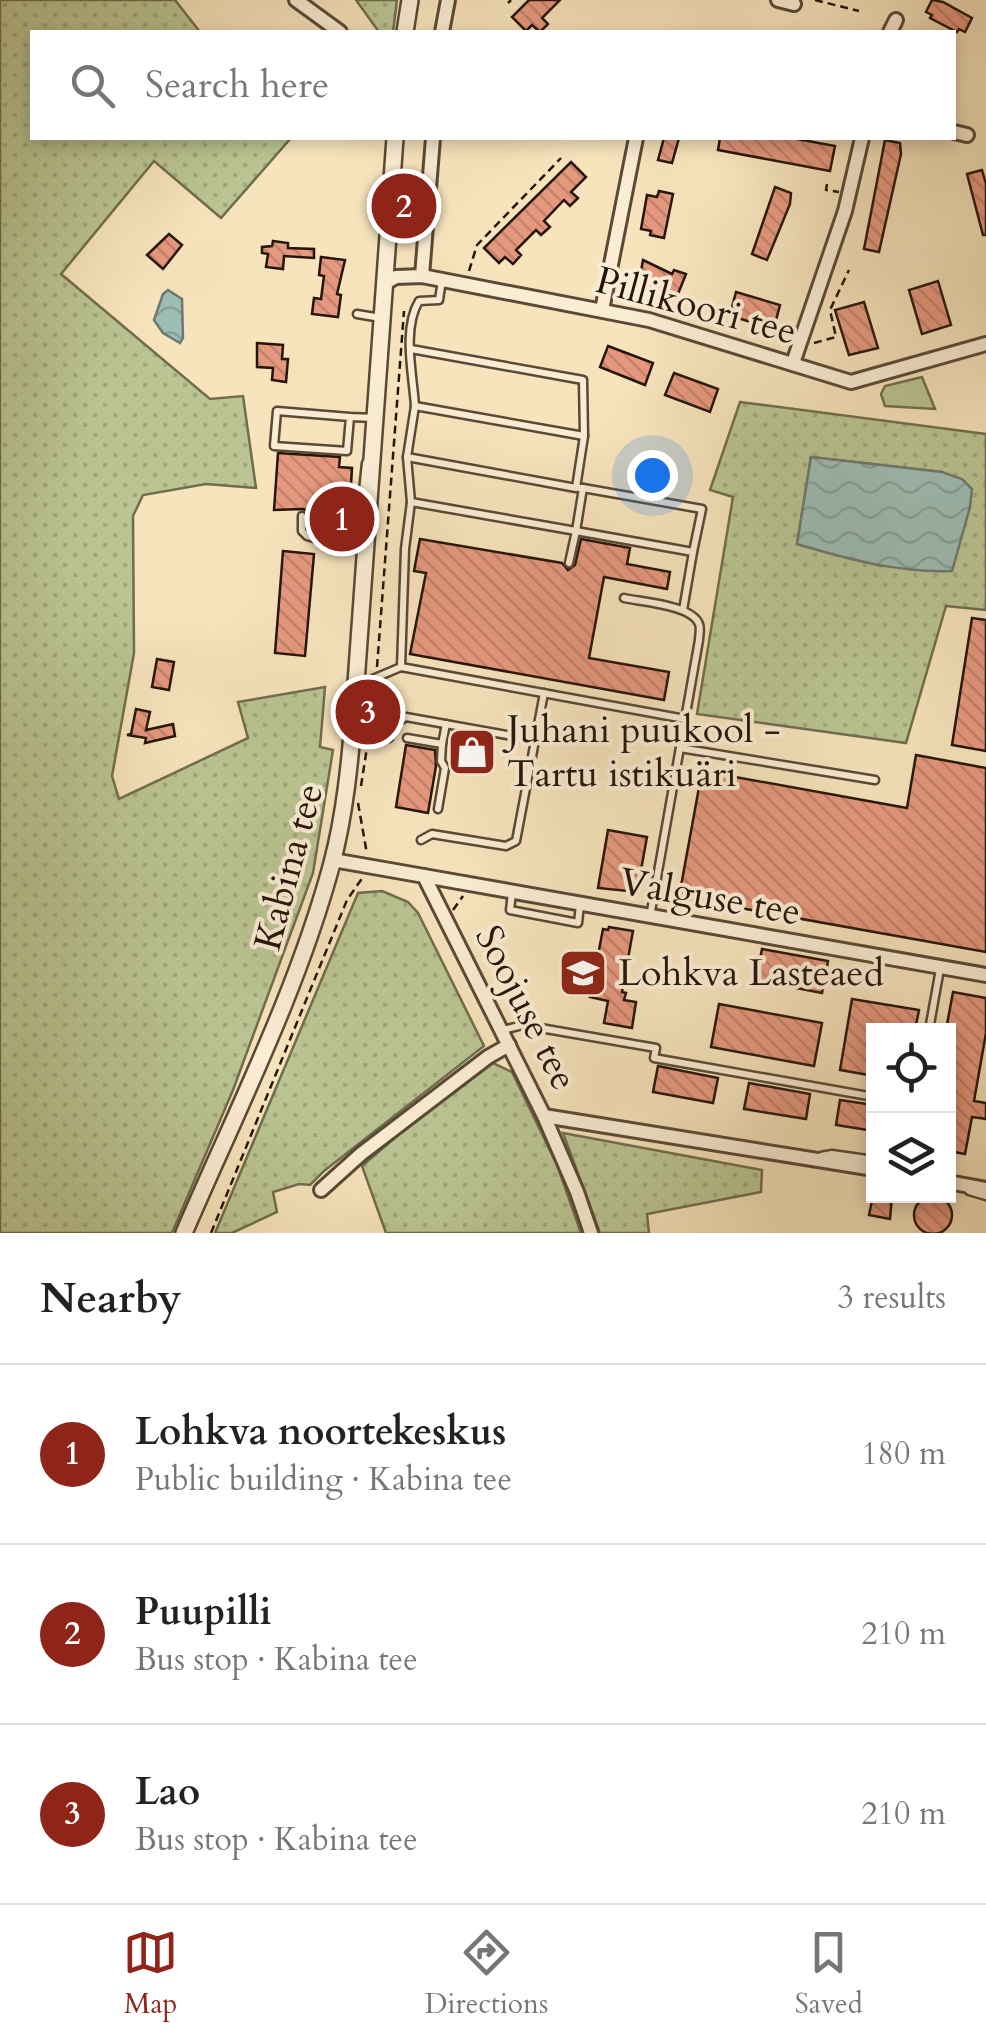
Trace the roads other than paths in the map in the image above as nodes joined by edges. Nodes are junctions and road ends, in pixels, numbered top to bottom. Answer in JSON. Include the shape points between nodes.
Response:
{"nodes":[{"id":1,"x":296,"y":0,"type":"edge"},
{"id":2,"x":410,"y":0,"type":"edge"},
{"id":3,"x":448,"y":0,"type":"edge"},
{"id":4,"x":778,"y":0,"type":"edge"},
{"id":5,"x":794,"y":4,"type":"dead end"},
{"id":6,"x":337,"y":30,"type":"edge"},
{"id":7,"x":404,"y":30,"type":"edge"},
{"id":8,"x":442,"y":30,"type":"edge"},
{"id":9,"x":433,"y":140,"type":"edge"},
{"id":10,"x":636,"y":140,"type":"edge"},
{"id":11,"x":862,"y":140,"type":"edge"},
{"id":12,"x":395,"y":144,"type":"edge"},
{"id":13,"x":422,"y":276,"type":"junction"},
{"id":14,"x":442,"y":279,"type":"junction"},
{"id":15,"x":387,"y":282,"type":"junction"},
{"id":16,"x":602,"y":310,"type":"junction"},
{"id":17,"x":357,"y":314,"type":"dead end"},
{"id":18,"x":384,"y":318,"type":"junction"},
{"id":19,"x":986,"y":344,"type":"edge"},
{"id":20,"x":411,"y":349,"type":"junction"},
{"id":21,"x":793,"y":363,"type":"junction"},
{"id":22,"x":415,"y":406,"type":"junction"},
{"id":23,"x":350,"y":417,"type":"junction"},
{"id":24,"x":376,"y":418,"type":"junction"},
{"id":25,"x":584,"y":436,"type":"junction"},
{"id":26,"x":407,"y":458,"type":"junction"},
{"id":27,"x":579,"y":488,"type":"junction"},
{"id":28,"x":411,"y":502,"type":"junction"},
{"id":29,"x":302,"y":516,"type":"dead end"},
{"id":30,"x":576,"y":531,"type":"junction"},
{"id":31,"x":366,"y":552,"type":"junction"},
{"id":32,"x":693,"y":552,"type":"junction"},
{"id":33,"x":570,"y":563,"type":"dead end"},
{"id":34,"x":624,"y":598,"type":"dead end"},
{"id":35,"x":683,"y":610,"type":"junction"},
{"id":36,"x":401,"y":667,"type":"junction"},
{"id":37,"x":356,"y":686,"type":"junction"},
{"id":38,"x":544,"y":693,"type":"junction"},
{"id":39,"x":685,"y":719,"type":"junction"},
{"id":40,"x":446,"y":724,"type":"junction"},
{"id":41,"x":389,"y":738,"type":"dead end"},
{"id":42,"x":407,"y":738,"type":"dead end"},
{"id":43,"x":536,"y":740,"type":"junction"},
{"id":44,"x":442,"y":744,"type":"junction"},
{"id":45,"x":680,"y":748,"type":"junction"},
{"id":46,"x":874,"y":780,"type":"dead end"},
{"id":47,"x":438,"y":809,"type":"dead end"},
{"id":48,"x":421,"y":840,"type":"dead end"},
{"id":49,"x":332,"y":860,"type":"junction"},
{"id":50,"x":424,"y":876,"type":"junction"},
{"id":51,"x":650,"y":917,"type":"junction"},
{"id":52,"x":940,"y":967,"type":"junction"},
{"id":53,"x":986,"y":975,"type":"edge"},
{"id":54,"x":930,"y":1023,"type":"edge"},
{"id":55,"x":502,"y":1030,"type":"junction"},
{"id":56,"x":508,"y":1045,"type":"junction"},
{"id":57,"x":866,"y":1096,"type":"edge"},
{"id":58,"x":544,"y":1116,"type":"junction"},
{"id":59,"x":812,"y":1159,"type":"junction"},
{"id":60,"x":866,"y":1159,"type":"edge"},
{"id":61,"x":866,"y":1168,"type":"edge"},
{"id":62,"x":956,"y":1184,"type":"edge"},
{"id":63,"x":322,"y":1190,"type":"dead end"},
{"id":64,"x":986,"y":1192,"type":"edge"},
{"id":65,"x":184,"y":1233,"type":"edge"},
{"id":66,"x":591,"y":1233,"type":"edge"}],
"edges":[{"from":1,"to":6,"type":"street"},
{"from":2,"to":7,"type":"street"},
{"from":3,"to":8,"type":"street"},
{"from":4,"to":5,"type":"street"},
{"from":9,"to":13,"type":"street"},
{"from":10,"to":16,"type":"street"},
{"from":11,"to":21,"type":"street"},
{"from":12,"to":15,"type":"street","name":"Kabina tee"},
{"from":13,"to":14,"type":"street","name":"Pillikoori tee"},
{"from":13,"to":15,"type":"street","name":"Pillikoori tee"},
{"from":14,"to":16,"type":"street","name":"Pillikoori tee"},
{"from":14,"to":20,"type":"lane","via":[[439,300],[420,301],[413,312]]},
{"from":15,"to":18,"type":"street","name":"Kabina tee"},
{"from":16,"to":21,"type":"street","name":"Pillikoori tee"},
{"from":17,"to":18,"type":"lane"},
{"from":18,"to":24,"type":"street","name":"Kabina tee"},
{"from":19,"to":21,"type":"street","name":"Pillikoori tee","via":[[850,382]]},
{"from":20,"to":22,"type":"lane"},
{"from":20,"to":25,"type":"lane","via":[[583,380]]},
{"from":22,"to":25,"type":"lane"},
{"from":22,"to":26,"type":"lane"},
{"from":23,"to":23,"type":"lane","via":[[347,451],[274,446],[277,412]]},
{"from":23,"to":24,"type":"lane"},
{"from":24,"to":31,"type":"street","name":"Kabina tee"},
{"from":25,"to":27,"type":"lane"},
{"from":26,"to":27,"type":"lane"},
{"from":26,"to":28,"type":"lane"},
{"from":27,"to":30,"type":"lane"},
{"from":27,"to":32,"type":"lane","via":[[702,509]]},
{"from":28,"to":30,"type":"lane"},
{"from":28,"to":36,"type":"lane"},
{"from":29,"to":31,"type":"lane","via":[[306,536]]},
{"from":30,"to":32,"type":"lane"},
{"from":30,"to":33,"type":"lane"},
{"from":31,"to":37,"type":"street","name":"Kabina tee"},
{"from":32,"to":35,"type":"lane"},
{"from":34,"to":35,"type":"lane"},
{"from":35,"to":39,"type":"lane","via":[[699,624],[700,640]]},
{"from":36,"to":37,"type":"lane"},
{"from":36,"to":38,"type":"lane"},
{"from":37,"to":49,"type":"street","name":"Kabina tee"},
{"from":38,"to":39,"type":"lane"},
{"from":38,"to":43,"type":"lane"},
{"from":39,"to":45,"type":"lane"},
{"from":40,"to":41,"type":"lane","via":[[401,718]]},
{"from":40,"to":43,"type":"lane"},
{"from":40,"to":44,"type":"lane"},
{"from":42,"to":44,"type":"lane"},
{"from":43,"to":48,"type":"lane","via":[[516,841],[506,846],[432,834]]},
{"from":44,"to":47,"type":"lane"},
{"from":45,"to":46,"type":"lane"},
{"from":45,"to":51,"type":"lane"},
{"from":49,"to":50,"type":"street"},
{"from":49,"to":65,"type":"street","name":"Kabina tee","via":[[298,964]]},
{"from":50,"to":51,"type":"street","name":"Valguse tee"},
{"from":50,"to":55,"type":"street","name":"Soojuse tee"},
{"from":51,"to":52,"type":"street","name":"Valguse tee"},
{"from":52,"to":53,"type":"street","name":"Valguse tee"},
{"from":52,"to":54,"type":"lane"},
{"from":55,"to":56,"type":"street","name":"Soojuse tee"},
{"from":55,"to":57,"type":"lane","via":[[522,1024],[656,1048],[654,1058]]},
{"from":56,"to":58,"type":"street","name":"Soojuse tee"},
{"from":56,"to":63,"type":"street","via":[[360,1154]]},
{"from":58,"to":59,"type":"street","name":"Soojuse tee"},
{"from":58,"to":66,"type":"street"},
{"from":59,"to":60,"type":"lane"},
{"from":59,"to":61,"type":"street","name":"Soojuse tee"},
{"from":62,"to":64,"type":"street"}]}
